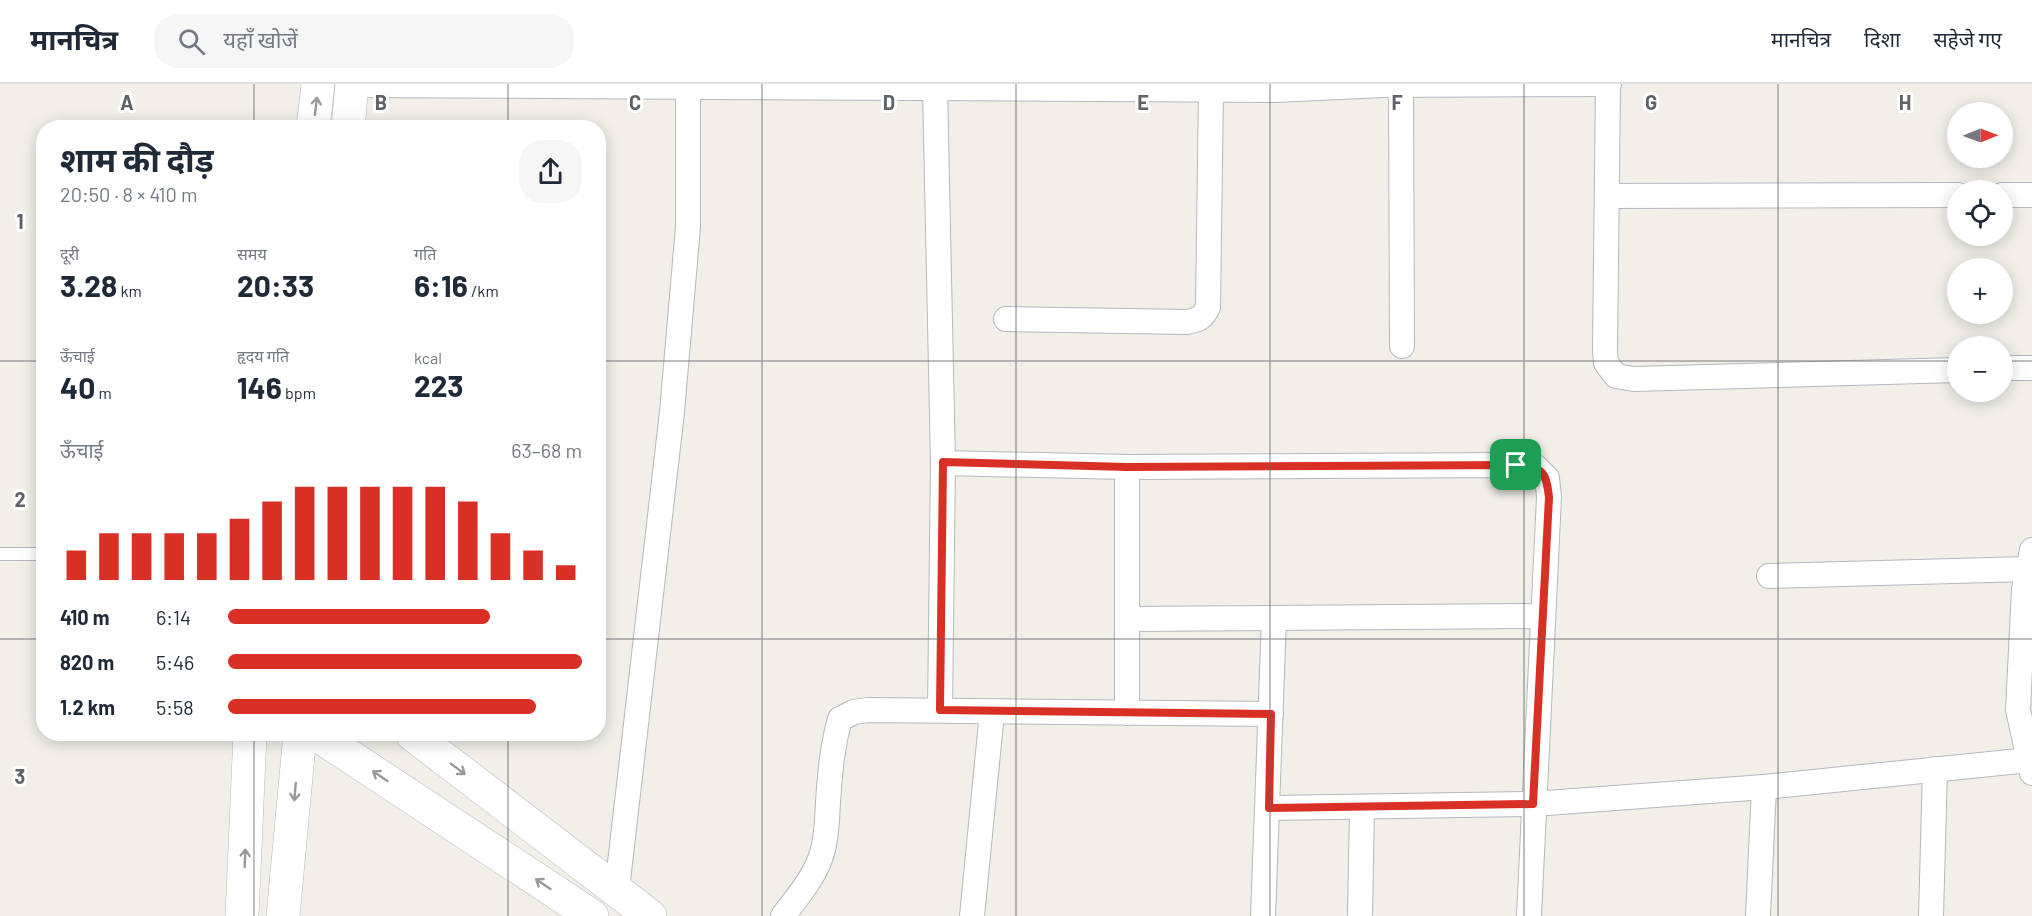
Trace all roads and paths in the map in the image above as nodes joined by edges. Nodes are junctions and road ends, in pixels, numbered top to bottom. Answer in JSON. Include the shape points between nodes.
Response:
{"nodes":[{"id":1,"x":318,"y":84,"type":"edge"},
{"id":2,"x":352,"y":84,"type":"edge"},
{"id":3,"x":1609,"y":84,"type":"edge"},
{"id":4,"x":1388,"y":85,"type":"edge"},
{"id":5,"x":992,"y":86,"type":"edge"},
{"id":6,"x":688,"y":87,"type":"junction"},
{"id":7,"x":935,"y":88,"type":"junction"},
{"id":8,"x":1211,"y":89,"type":"junction"},
{"id":9,"x":314,"y":120,"type":"edge"},
{"id":10,"x":349,"y":120,"type":"edge"},
{"id":11,"x":1947,"y":195,"type":"edge"},
{"id":12,"x":2013,"y":195,"type":"edge"},
{"id":13,"x":2032,"y":195,"type":"edge"},
{"id":14,"x":1608,"y":196,"type":"junction"},
{"id":15,"x":1006,"y":319,"type":"dead end"},
{"id":16,"x":1402,"y":345,"type":"dead end"},
{"id":17,"x":2032,"y":368,"type":"edge"},
{"id":18,"x":2013,"y":369,"type":"edge"},
{"id":19,"x":1947,"y":370,"type":"edge"},
{"id":20,"x":943,"y":462,"type":"junction"},
{"id":21,"x":1127,"y":467,"type":"junction"},
{"id":22,"x":0,"y":554,"type":"edge"},
{"id":23,"x":36,"y":554,"type":"edge"},
{"id":24,"x":2030,"y":560,"type":"edge"},
{"id":25,"x":1768,"y":576,"type":"dead end"},
{"id":26,"x":1544,"y":616,"type":"junction"},
{"id":27,"x":1274,"y":618,"type":"junction"},
{"id":28,"x":1127,"y":619,"type":"junction"},
{"id":29,"x":940,"y":710,"type":"junction"},
{"id":30,"x":992,"y":712,"type":"junction"},
{"id":31,"x":1127,"y":713,"type":"junction"},
{"id":32,"x":1271,"y":714,"type":"junction"},
{"id":33,"x":250,"y":741,"type":"edge"},
{"id":34,"x":299,"y":741,"type":"edge"},
{"id":35,"x":327,"y":741,"type":"edge"},
{"id":36,"x":421,"y":741,"type":"edge"},
{"id":37,"x":2031,"y":767,"type":"edge"},
{"id":38,"x":1935,"y":770,"type":"junction"},
{"id":39,"x":1764,"y":787,"type":"junction"},
{"id":40,"x":1533,"y":804,"type":"junction"},
{"id":41,"x":1269,"y":808,"type":"junction"},
{"id":42,"x":1362,"y":808,"type":"junction"},
{"id":43,"x":617,"y":889,"type":"junction"},
{"id":44,"x":242,"y":916,"type":"edge"},
{"id":45,"x":283,"y":916,"type":"edge"},
{"id":46,"x":592,"y":916,"type":"edge"},
{"id":47,"x":650,"y":916,"type":"edge"},
{"id":48,"x":783,"y":916,"type":"edge"},
{"id":49,"x":972,"y":916,"type":"edge"},
{"id":50,"x":1263,"y":916,"type":"edge"},
{"id":51,"x":1360,"y":916,"type":"edge"},
{"id":52,"x":1529,"y":916,"type":"edge"},
{"id":53,"x":1758,"y":916,"type":"edge"},
{"id":54,"x":1932,"y":916,"type":"edge"}],
"edges":[{"from":9,"to":1,"type":"main road","one_way":true},
{"from":2,"to":6,"type":"street"},
{"from":2,"to":10,"type":"main road"},
{"from":3,"to":4,"type":"street"},
{"from":3,"to":14,"type":"street"},
{"from":4,"to":8,"type":"street"},
{"from":4,"to":16,"type":"street"},
{"from":5,"to":7,"type":"street"},
{"from":5,"to":8,"type":"street"},
{"from":6,"to":7,"type":"street"},
{"from":6,"to":43,"type":"street","via":[[688,226],[673,400]]},
{"from":7,"to":20,"type":"street"},
{"from":8,"to":15,"type":"street","via":[[1208,307],[1204,315],[1187,322]]},
{"from":11,"to":14,"type":"street"},
{"from":12,"to":13,"type":"street"},
{"from":14,"to":19,"type":"street","via":[[1605,351],[1606,363],[1616,376],[1634,379]]},
{"from":17,"to":18,"type":"street"},
{"from":20,"to":21,"type":"street"},
{"from":20,"to":29,"type":"street"},
{"from":21,"to":26,"type":"street","via":[[1536,467],[1547,478],[1549,497]]},
{"from":21,"to":28,"type":"street"},
{"from":22,"to":23,"type":"lane"},
{"from":24,"to":25,"type":"street"},
{"from":24,"to":37,"type":"street","via":[[2024,589],[2018,710]]},
{"from":26,"to":27,"type":"street"},
{"from":26,"to":40,"type":"street"},
{"from":27,"to":28,"type":"street"},
{"from":27,"to":32,"type":"street"},
{"from":28,"to":31,"type":"street"},
{"from":29,"to":30,"type":"street"},
{"from":29,"to":48,"type":"street","via":[[868,710],[840,719],[831,758],[822,854],[808,882]]},
{"from":30,"to":31,"type":"street"},
{"from":30,"to":49,"type":"street"},
{"from":31,"to":32,"type":"street"},
{"from":32,"to":41,"type":"street"},
{"from":44,"to":33,"type":"main road","one_way":true},
{"from":34,"to":45,"type":"main road","one_way":true},
{"from":46,"to":35,"type":"main road","one_way":true},
{"from":36,"to":43,"type":"main road","one_way":true},
{"from":37,"to":38,"type":"street"},
{"from":38,"to":39,"type":"street"},
{"from":38,"to":54,"type":"street"},
{"from":39,"to":40,"type":"street"},
{"from":39,"to":53,"type":"street"},
{"from":40,"to":42,"type":"street"},
{"from":40,"to":52,"type":"street"},
{"from":41,"to":42,"type":"street"},
{"from":41,"to":50,"type":"street"},
{"from":42,"to":51,"type":"street"},
{"from":43,"to":47,"type":"main road"}]}
